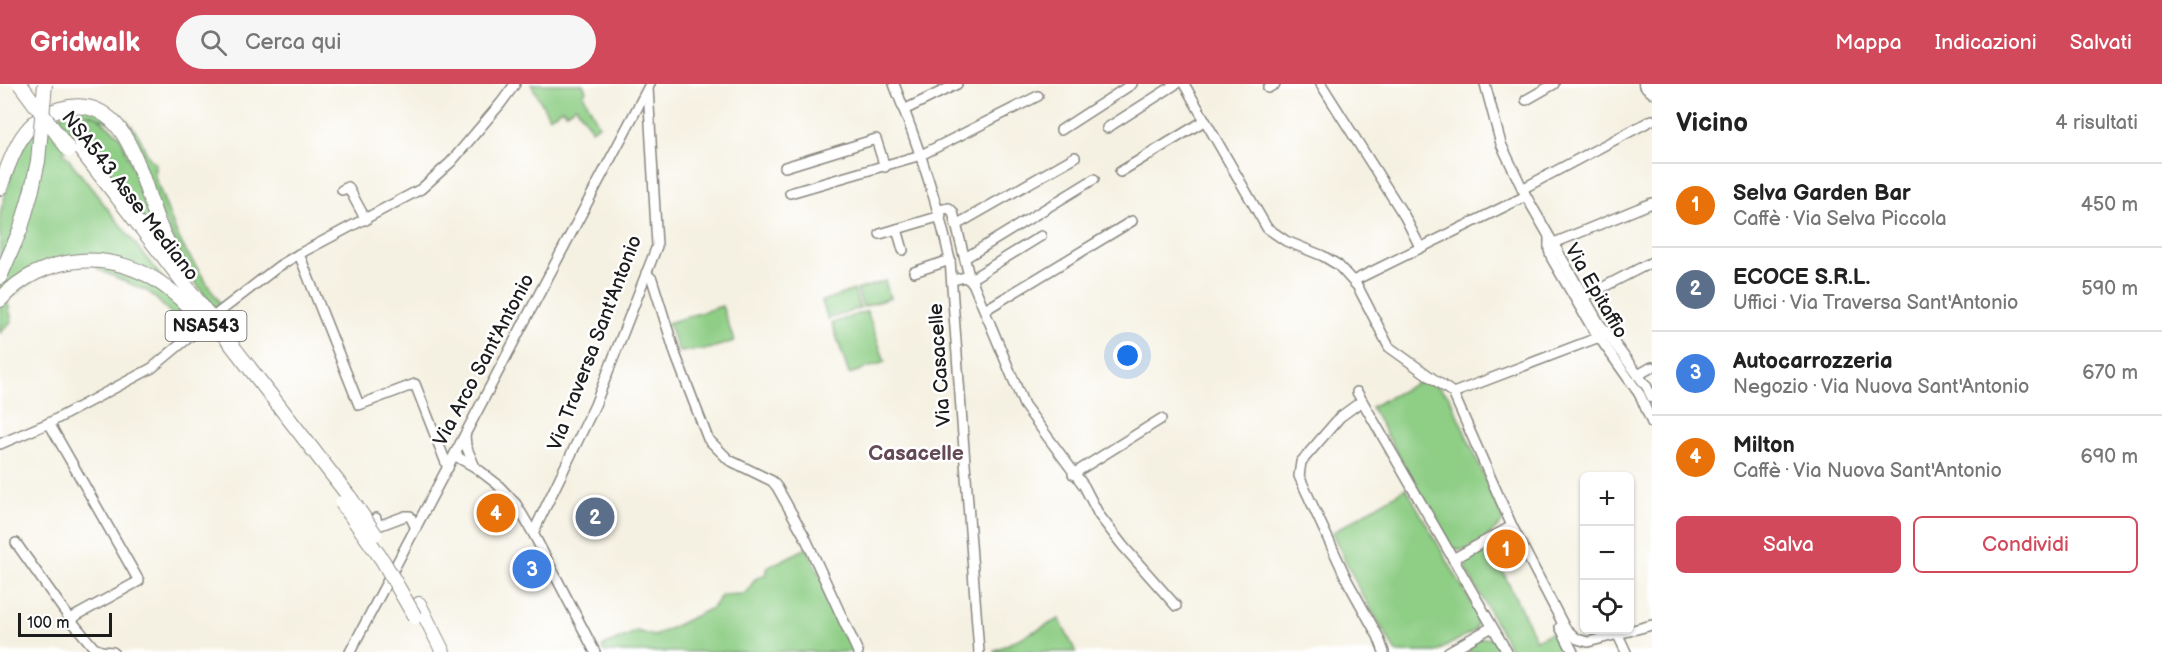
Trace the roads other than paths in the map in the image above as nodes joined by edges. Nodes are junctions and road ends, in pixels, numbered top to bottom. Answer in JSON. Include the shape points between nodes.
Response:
{"nodes":[{"id":1,"x":20,"y":84,"type":"edge"},
{"id":2,"x":31,"y":84,"type":"edge"},
{"id":3,"x":45,"y":84,"type":"edge"},
{"id":4,"x":515,"y":84,"type":"edge"},
{"id":5,"x":894,"y":84,"type":"edge"},
{"id":6,"x":957,"y":84,"type":"edge"},
{"id":7,"x":1132,"y":84,"type":"edge"},
{"id":8,"x":1176,"y":84,"type":"edge"},
{"id":9,"x":1184,"y":84,"type":"edge"},
{"id":10,"x":1321,"y":84,"type":"edge"},
{"id":11,"x":1485,"y":84,"type":"edge"},
{"id":12,"x":1554,"y":84,"type":"edge"},
{"id":13,"x":1645,"y":84,"type":"edge"},
{"id":14,"x":649,"y":86,"type":"edge"},
{"id":15,"x":1652,"y":91,"type":"edge"},
{"id":16,"x":1038,"y":96,"type":"dead end"},
{"id":17,"x":1526,"y":100,"type":"dead end"},
{"id":18,"x":904,"y":110,"type":"junction"},
{"id":19,"x":1652,"y":120,"type":"edge"},
{"id":20,"x":1204,"y":121,"type":"junction"},
{"id":21,"x":1107,"y":128,"type":"dead end"},
{"id":22,"x":1061,"y":130,"type":"dead end"},
{"id":23,"x":73,"y":148,"type":"junction"},
{"id":24,"x":921,"y":155,"type":"junction"},
{"id":25,"x":1075,"y":157,"type":"dead end"},
{"id":26,"x":785,"y":167,"type":"dead end"},
{"id":27,"x":885,"y":167,"type":"junction"},
{"id":28,"x":1120,"y":172,"type":"dead end"},
{"id":29,"x":1094,"y":179,"type":"dead end"},
{"id":30,"x":0,"y":188,"type":"edge"},
{"id":31,"x":342,"y":190,"type":"dead end"},
{"id":32,"x":1524,"y":192,"type":"junction"},
{"id":33,"x":790,"y":193,"type":"dead end"},
{"id":34,"x":1652,"y":203,"type":"edge"},
{"id":35,"x":940,"y":213,"type":"junction"},
{"id":36,"x":366,"y":220,"type":"junction"},
{"id":37,"x":1132,"y":221,"type":"dead end"},
{"id":38,"x":956,"y":225,"type":"junction"},
{"id":39,"x":897,"y":229,"type":"junction"},
{"id":40,"x":880,"y":234,"type":"dead end"},
{"id":41,"x":1041,"y":236,"type":"dead end"},
{"id":42,"x":1551,"y":242,"type":"junction"},
{"id":43,"x":1420,"y":247,"type":"junction"},
{"id":44,"x":903,"y":250,"type":"dead end"},
{"id":45,"x":299,"y":254,"type":"junction"},
{"id":46,"x":965,"y":258,"type":"junction"},
{"id":47,"x":950,"y":260,"type":"junction"},
{"id":48,"x":1652,"y":262,"type":"edge"},
{"id":49,"x":914,"y":272,"type":"dead end"},
{"id":50,"x":646,"y":273,"type":"junction"},
{"id":51,"x":0,"y":277,"type":"edge"},
{"id":52,"x":953,"y":280,"type":"junction"},
{"id":53,"x":971,"y":280,"type":"junction"},
{"id":54,"x":1353,"y":280,"type":"junction"},
{"id":55,"x":1584,"y":297,"type":"junction"},
{"id":56,"x":0,"y":300,"type":"edge"},
{"id":57,"x":199,"y":310,"type":"junction"},
{"id":58,"x":985,"y":310,"type":"junction"},
{"id":59,"x":218,"y":314,"type":"dead end"},
{"id":60,"x":199,"y":329,"type":"dead end"},
{"id":61,"x":1603,"y":336,"type":"junction"},
{"id":62,"x":1652,"y":367,"type":"edge"},
{"id":63,"x":1638,"y":375,"type":"junction"},
{"id":64,"x":1453,"y":393,"type":"junction"},
{"id":65,"x":1652,"y":398,"type":"edge"},
{"id":66,"x":1161,"y":419,"type":"dead end"},
{"id":67,"x":49,"y":423,"type":"junction"},
{"id":68,"x":1652,"y":423,"type":"edge"},
{"id":69,"x":465,"y":434,"type":"junction"},
{"id":70,"x":0,"y":444,"type":"edge"},
{"id":71,"x":456,"y":452,"type":"junction"},
{"id":72,"x":475,"y":467,"type":"junction"},
{"id":73,"x":447,"y":470,"type":"junction"},
{"id":74,"x":1073,"y":474,"type":"junction"},
{"id":75,"x":376,"y":519,"type":"dead end"},
{"id":76,"x":1512,"y":526,"type":"junction"},
{"id":77,"x":416,"y":528,"type":"junction"},
{"id":78,"x":533,"y":533,"type":"junction"},
{"id":79,"x":16,"y":543,"type":"dead end"},
{"id":80,"x":1453,"y":559,"type":"junction"},
{"id":81,"x":1176,"y":606,"type":"dead end"},
{"id":82,"x":417,"y":611,"type":"junction"},
{"id":83,"x":1555,"y":611,"type":"junction"},
{"id":84,"x":70,"y":619,"type":"junction"},
{"id":85,"x":1652,"y":625,"type":"edge"},
{"id":86,"x":1492,"y":627,"type":"junction"},
{"id":87,"x":1618,"y":635,"type":"junction"},
{"id":88,"x":1588,"y":642,"type":"junction"},
{"id":89,"x":113,"y":652,"type":"edge"},
{"id":90,"x":350,"y":652,"type":"edge"},
{"id":91,"x":434,"y":652,"type":"edge"},
{"id":92,"x":443,"y":652,"type":"edge"},
{"id":93,"x":595,"y":652,"type":"edge"},
{"id":94,"x":858,"y":652,"type":"edge"},
{"id":95,"x":980,"y":652,"type":"edge"},
{"id":96,"x":1383,"y":652,"type":"edge"},
{"id":97,"x":1448,"y":652,"type":"edge"},
{"id":98,"x":1507,"y":652,"type":"edge"},
{"id":99,"x":1573,"y":652,"type":"edge"},
{"id":100,"x":1578,"y":652,"type":"edge"},
{"id":101,"x":1626,"y":652,"type":"edge"}],
"edges":[{"from":1,"to":23,"type":"highway","name":"NSA543 Asse Mediano","number":"NSA543","bridge":true},
{"from":2,"to":23,"type":"highway","name":"NSA543 Asse Mediano","number":"NSA543"},
{"from":3,"to":51,"type":"highway","bridge":true,"via":[[32,189]]},
{"from":4,"to":36,"type":"street","via":[[433,179]]},
{"from":5,"to":18,"type":"street","name":"Via Casacelle"},
{"from":6,"to":18,"type":"street"},
{"from":7,"to":22,"type":"street"},
{"from":8,"to":21,"type":"street"},
{"from":9,"to":20,"type":"street"},
{"from":10,"to":43,"type":"street"},
{"from":11,"to":32,"type":"street","name":"Via Epitaffio","via":[[1501,144]]},
{"from":12,"to":17,"type":"street"},
{"from":13,"to":15,"type":"main road"},
{"from":14,"to":50,"type":"street","name":"Via Traversa Sant'Antonio","via":[[657,246]]},
{"from":14,"to":69,"type":"street","name":"Via Arco Sant'Antonio"},
{"from":16,"to":24,"type":"street"},
{"from":18,"to":24,"type":"street","name":"Via Casacelle"},
{"from":19,"to":32,"type":"street"},
{"from":20,"to":28,"type":"street"},
{"from":20,"to":54,"type":"street","via":[[1267,228],[1332,261]]},
{"from":23,"to":57,"type":"highway","name":"NSA543 Asse Mediano","number":"NSA543"},
{"from":24,"to":27,"type":"street"},
{"from":24,"to":35,"type":"street","name":"Via Casacelle"},
{"from":25,"to":38,"type":"street"},
{"from":26,"to":27,"type":"street","via":[[876,139]]},
{"from":27,"to":33,"type":"street"},
{"from":29,"to":46,"type":"street"},
{"from":30,"to":57,"type":"highway","number":"NSA543","via":[[18,140],[32,123],[50,111],[69,106],[110,117],[130,144],[158,223]]},
{"from":31,"to":36,"type":"street","via":[[348,187]]},
{"from":32,"to":42,"type":"street","name":"Via Epitaffio"},
{"from":32,"to":43,"type":"street"},
{"from":34,"to":42,"type":"street"},
{"from":35,"to":38,"type":"street","via":[[950,208]]},
{"from":35,"to":39,"type":"street"},
{"from":35,"to":47,"type":"street","name":"Via Casacelle"},
{"from":36,"to":45,"type":"street"},
{"from":37,"to":58,"type":"street"},
{"from":38,"to":46,"type":"street"},
{"from":39,"to":40,"type":"street"},
{"from":39,"to":44,"type":"street"},
{"from":41,"to":53,"type":"street"},
{"from":42,"to":55,"type":"street","name":"Via Epitaffio"},
{"from":42,"to":61,"type":"street","name":"Via Epitaffio","via":[[1552,260]]},
{"from":43,"to":54,"type":"street"},
{"from":45,"to":59,"type":"street"},
{"from":45,"to":73,"type":"street","via":[[359,405],[414,384]]},
{"from":46,"to":53,"type":"street"},
{"from":47,"to":49,"type":"street"},
{"from":47,"to":52,"type":"street","name":"Via Casacelle"},
{"from":48,"to":55,"type":"street"},
{"from":50,"to":78,"type":"street","name":"Via Traversa Sant'Antonio","via":[[596,405]]},
{"from":50,"to":94,"type":"street","via":[[652,279],[708,439],[729,460],[777,487],[805,537]]},
{"from":52,"to":53,"type":"street"},
{"from":52,"to":95,"type":"street","name":"Via Casacelle"},
{"from":53,"to":58,"type":"street"},
{"from":54,"to":64,"type":"street","via":[[1389,347]]},
{"from":55,"to":61,"type":"street","name":"Via Epitaffio"},
{"from":56,"to":57,"type":"highway","number":"NSA543","via":[[31,275],[50,266],[98,260],[141,272]]},
{"from":57,"to":82,"type":"highway","name":"NSA543 Asse Mediano","number":"NSA543","bridge":true,"via":[[390,555]]},
{"from":58,"to":74,"type":"street","via":[[1024,405]]},
{"from":60,"to":67,"type":"street","via":[[152,368]]},
{"from":61,"to":63,"type":"street","name":"Via Epitaffio"},
{"from":61,"to":64,"type":"street"},
{"from":61,"to":68,"type":"street","name":"Via Epitaffio","via":[[1637,390]]},
{"from":62,"to":63,"type":"street"},
{"from":63,"to":65,"type":"street","name":"Via Epitaffio"},
{"from":64,"to":76,"type":"street"},
{"from":66,"to":74,"type":"street"},
{"from":67,"to":70,"type":"street"},
{"from":67,"to":84,"type":"street","via":[[139,581]]},
{"from":69,"to":71,"type":"street","name":"Via Arco Sant'Antonio"},
{"from":69,"to":72,"type":"street"},
{"from":71,"to":72,"type":"street"},
{"from":71,"to":73,"type":"street","name":"Via Arco Sant'Antonio"},
{"from":72,"to":73,"type":"street"},
{"from":72,"to":78,"type":"street","via":[[516,504]]},
{"from":73,"to":77,"type":"street","name":"Via Arco Sant'Antonio"},
{"from":74,"to":81,"type":"street","via":[[1123,546]]},
{"from":75,"to":77,"type":"street","via":[[381,525],[410,516]]},
{"from":76,"to":80,"type":"street"},
{"from":76,"to":83,"type":"street"},
{"from":77,"to":90,"type":"street","name":"Via Arco Sant'Antonio"},
{"from":78,"to":93,"type":"street"},
{"from":79,"to":84,"type":"street"},
{"from":80,"to":86,"type":"street"},
{"from":80,"to":96,"type":"street","via":[[1359,396],[1301,462],[1299,476]]},
{"from":82,"to":91,"type":"highway"},
{"from":82,"to":92,"type":"highway"},
{"from":83,"to":88,"type":"street","via":[[1570,634]]},
{"from":83,"to":99,"type":"street"},
{"from":84,"to":89,"type":"street","via":[[93,648]]},
{"from":85,"to":87,"type":"street"},
{"from":86,"to":97,"type":"street"},
{"from":86,"to":98,"type":"street"},
{"from":87,"to":88,"type":"street"},
{"from":87,"to":101,"type":"street"},
{"from":88,"to":100,"type":"street"}]}
